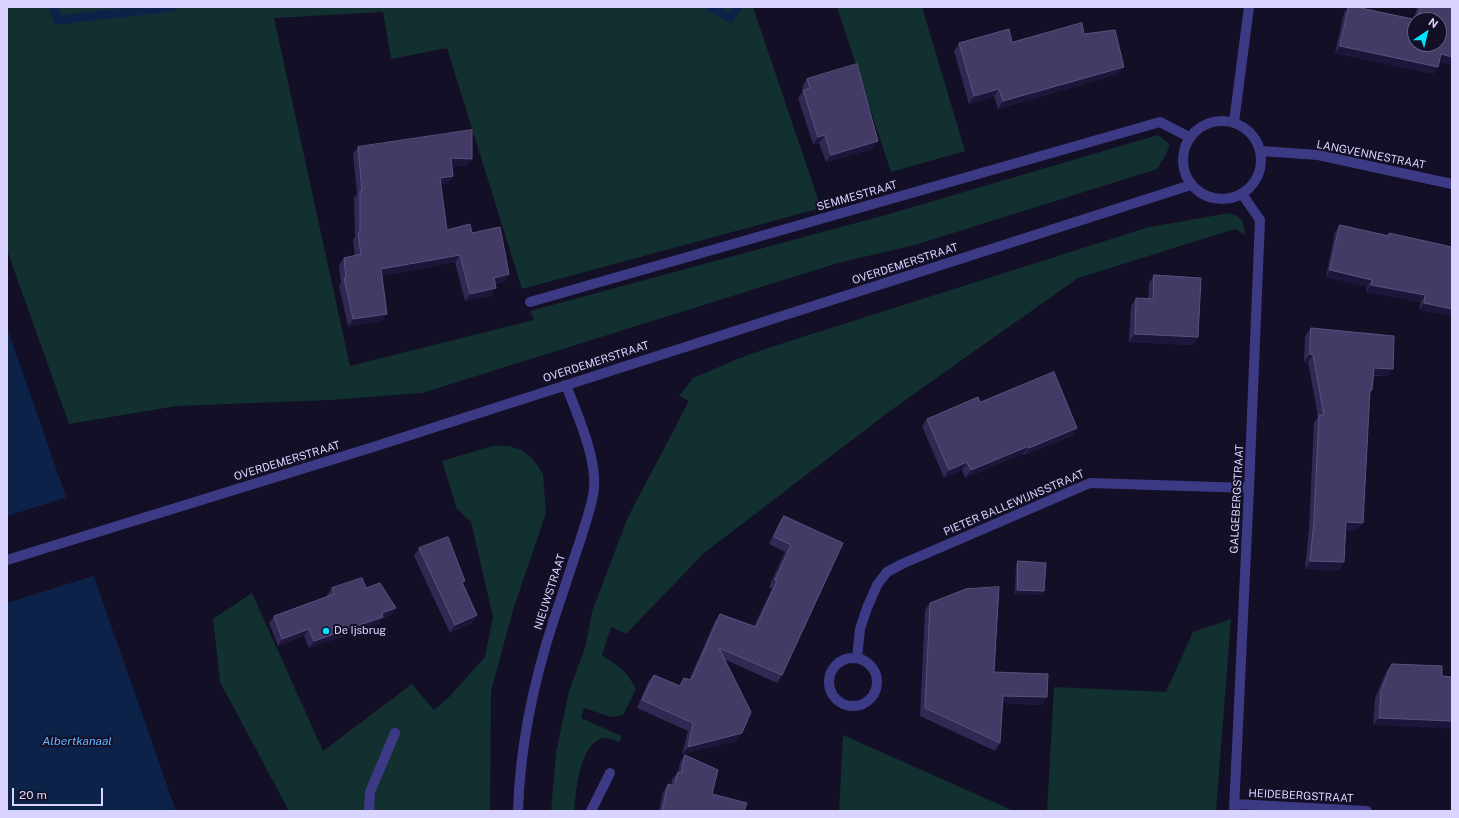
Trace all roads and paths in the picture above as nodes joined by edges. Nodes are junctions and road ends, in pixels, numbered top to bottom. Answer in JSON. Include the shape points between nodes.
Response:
{"nodes":[{"id":1,"x":1249,"y":7,"type":"edge"},
{"id":2,"x":1234,"y":122,"type":"junction"},
{"id":3,"x":1189,"y":137,"type":"junction"},
{"id":4,"x":1260,"y":151,"type":"junction"},
{"id":5,"x":1452,"y":184,"type":"edge"},
{"id":6,"x":1191,"y":185,"type":"junction"},
{"id":7,"x":1242,"y":194,"type":"junction"},
{"id":8,"x":530,"y":302,"type":"dead end"},
{"id":9,"x":566,"y":384,"type":"junction"},
{"id":10,"x":1249,"y":488,"type":"junction"},
{"id":11,"x":7,"y":560,"type":"edge"},
{"id":12,"x":857,"y":658,"type":"junction"},
{"id":13,"x":395,"y":733,"type":"dead end"},
{"id":14,"x":610,"y":773,"type":"dead end"},
{"id":15,"x":1234,"y":808,"type":"edge"},
{"id":16,"x":369,"y":811,"type":"edge"},
{"id":17,"x":518,"y":811,"type":"edge"},
{"id":18,"x":591,"y":811,"type":"edge"},
{"id":19,"x":1367,"y":811,"type":"edge"}],
"edges":[{"from":1,"to":2,"type":"street"},
{"from":2,"to":3,"type":"street","via":[[1217,120],[1201,126]]},
{"from":2,"to":4,"type":"street","via":[[1246,128]]},
{"from":3,"to":6,"type":"street","via":[[1182,162]]},
{"from":3,"to":8,"type":"street","name":"SEMMESTRAAT","via":[[1160,122]]},
{"from":4,"to":5,"type":"street","name":"LANGVENNESTRAAT","via":[[1318,155]]},
{"from":4,"to":7,"type":"street","via":[[1261,168],[1254,183]]},
{"from":6,"to":7,"type":"street","via":[[1202,194],[1215,199],[1229,199]]},
{"from":6,"to":9,"type":"street","name":"OVERDEMERSTRAAT"},
{"from":7,"to":10,"type":"street","name":"GALGEBERGSTRAAT","via":[[1260,220]]},
{"from":9,"to":11,"type":"street","name":"OVERDEMERSTRAAT"},
{"from":9,"to":17,"type":"street","name":"NIEUWSTRAAT","via":[[592,462],[594,488],[535,686],[519,782]]},
{"from":10,"to":12,"type":"street","name":"PIETER BALLEWIJNSSTRAAT","via":[[1090,482],[887,572],[877,585],[864,615]]},
{"from":10,"to":15,"type":"street","name":"GALGEBERGSTRAAT"},
{"from":12,"to":12,"type":"street","via":[[872,666],[876,674],[876,690],[865,703],[850,706],[836,699],[832,693],[830,678],[836,665],[843,660]]},
{"from":13,"to":16,"type":"street","via":[[370,792]]},
{"from":14,"to":18,"type":"street"},
{"from":15,"to":19,"type":"street","name":"HEIDEBERGSTRAAT"}]}
